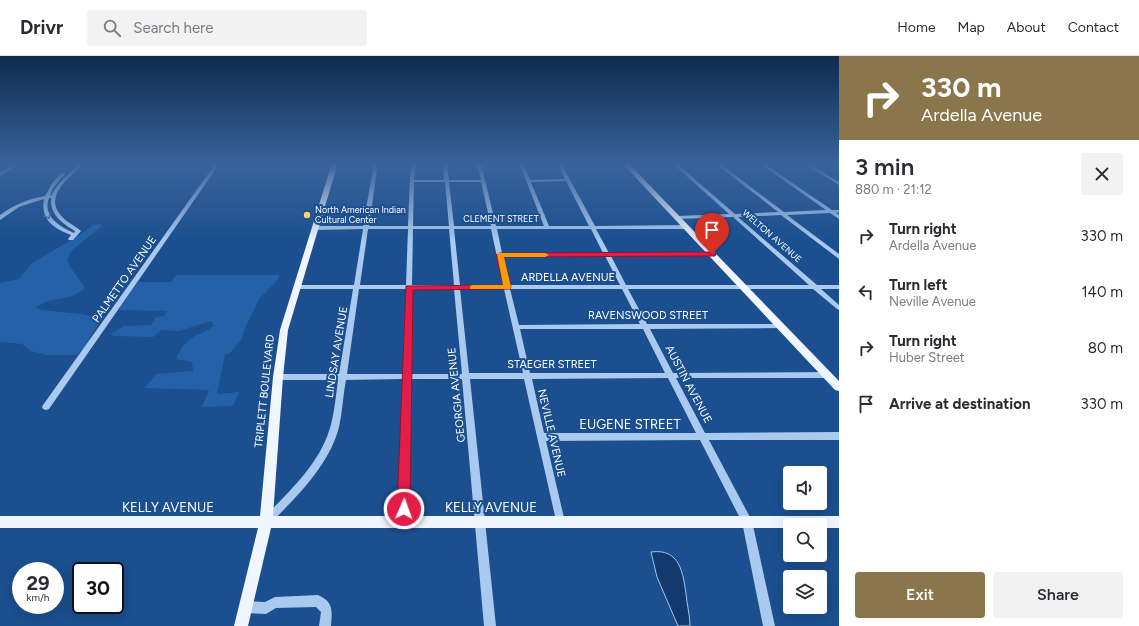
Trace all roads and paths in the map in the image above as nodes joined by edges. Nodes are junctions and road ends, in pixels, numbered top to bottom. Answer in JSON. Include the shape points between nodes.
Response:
{"nodes":[{"id":1,"x":48,"y":190,"type":"edge"},
{"id":2,"x":57,"y":190,"type":"edge"},
{"id":3,"x":199,"y":190,"type":"edge"},
{"id":4,"x":327,"y":190,"type":"edge"},
{"id":5,"x":372,"y":190,"type":"edge"},
{"id":6,"x":412,"y":190,"type":"edge"},
{"id":7,"x":448,"y":190,"type":"edge"},
{"id":8,"x":485,"y":190,"type":"edge"},
{"id":9,"x":532,"y":190,"type":"edge"},
{"id":10,"x":573,"y":190,"type":"edge"},
{"id":11,"x":650,"y":190,"type":"edge"},
{"id":12,"x":705,"y":190,"type":"edge"},
{"id":13,"x":751,"y":190,"type":"edge"},
{"id":14,"x":800,"y":190,"type":"edge"},
{"id":15,"x":53,"y":196,"type":"junction"},
{"id":16,"x":46,"y":197,"type":"junction"},
{"id":17,"x":832,"y":212,"type":"junction"},
{"id":18,"x":839,"y":212,"type":"edge"},
{"id":19,"x":783,"y":214,"type":"junction"},
{"id":20,"x":734,"y":215,"type":"junction"},
{"id":21,"x":839,"y":217,"type":"edge"},
{"id":22,"x":0,"y":218,"type":"edge"},
{"id":23,"x":677,"y":218,"type":"junction"},
{"id":24,"x":547,"y":227,"type":"junction"},
{"id":25,"x":593,"y":227,"type":"junction"},
{"id":26,"x":686,"y":227,"type":"junction"},
{"id":27,"x":315,"y":228,"type":"junction"},
{"id":28,"x":366,"y":228,"type":"junction"},
{"id":29,"x":410,"y":228,"type":"junction"},
{"id":30,"x":452,"y":228,"type":"junction"},
{"id":31,"x":494,"y":228,"type":"junction"},
{"id":32,"x":712,"y":254,"type":"junction"},
{"id":33,"x":500,"y":255,"type":"junction"},
{"id":34,"x":608,"y":255,"type":"junction"},
{"id":35,"x":839,"y":257,"type":"edge"},
{"id":36,"x":507,"y":287,"type":"junction"},
{"id":37,"x":624,"y":287,"type":"junction"},
{"id":38,"x":743,"y":287,"type":"junction"},
{"id":39,"x":815,"y":287,"type":"junction"},
{"id":40,"x":839,"y":287,"type":"edge"},
{"id":41,"x":296,"y":288,"type":"junction"},
{"id":42,"x":357,"y":288,"type":"junction"},
{"id":43,"x":409,"y":288,"type":"junction"},
{"id":44,"x":458,"y":288,"type":"junction"},
{"id":45,"x":839,"y":308,"type":"edge"},
{"id":46,"x":645,"y":326,"type":"junction"},
{"id":47,"x":781,"y":326,"type":"junction"},
{"id":48,"x":516,"y":327,"type":"junction"},
{"id":49,"x":827,"y":375,"type":"junction"},
{"id":50,"x":344,"y":376,"type":"junction"},
{"id":51,"x":407,"y":376,"type":"junction"},
{"id":52,"x":466,"y":376,"type":"junction"},
{"id":53,"x":527,"y":376,"type":"junction"},
{"id":54,"x":671,"y":376,"type":"junction"},
{"id":55,"x":278,"y":377,"type":"junction"},
{"id":56,"x":839,"y":387,"type":"edge"},
{"id":57,"x":46,"y":407,"type":"dead end"},
{"id":58,"x":839,"y":436,"type":"edge"},
{"id":59,"x":541,"y":437,"type":"junction"},
{"id":60,"x":703,"y":437,"type":"junction"},
{"id":61,"x":747,"y":521,"type":"junction"},
{"id":62,"x":0,"y":522,"type":"edge"},
{"id":63,"x":266,"y":522,"type":"junction"},
{"id":64,"x":403,"y":522,"type":"junction"},
{"id":65,"x":481,"y":522,"type":"junction"},
{"id":66,"x":560,"y":522,"type":"junction"},
{"id":67,"x":839,"y":522,"type":"edge"},
{"id":68,"x":246,"y":607,"type":"junction"},
{"id":69,"x":241,"y":626,"type":"edge"},
{"id":70,"x":325,"y":626,"type":"edge"},
{"id":71,"x":490,"y":626,"type":"edge"},
{"id":72,"x":770,"y":626,"type":"edge"}],
"edges":[{"from":1,"to":16,"type":"street"},
{"from":2,"to":15,"type":"street"},
{"from":3,"to":57,"type":"street","name":"PALMETTO AVENUE"},
{"from":4,"to":27,"type":"main road","name":"TRIPLETT BOULEVARD"},
{"from":5,"to":28,"type":"street","name":"LINDSAY AVENUE"},
{"from":6,"to":29,"type":"street"},
{"from":7,"to":30,"type":"street","name":"GEORGIA AVENUE"},
{"from":8,"to":31,"type":"street","name":"NEVILLE AVENUE"},
{"from":9,"to":24,"type":"street"},
{"from":10,"to":25,"type":"street","name":"AUSTIN AVENUE"},
{"from":11,"to":23,"type":"main road"},
{"from":12,"to":20,"type":"street","name":"WELTON AVENUE"},
{"from":13,"to":19,"type":"street"},
{"from":14,"to":17,"type":"street"},
{"from":15,"to":16,"type":"street"},
{"from":16,"to":15,"type":"street","one_way":true,"via":[[45,209],[51,222],[73,237],[78,231],[57,215],[53,206]]},
{"from":16,"to":22,"type":"street","via":[[11,208]]},
{"from":17,"to":18,"type":"street"},
{"from":17,"to":19,"type":"street"},
{"from":17,"to":21,"type":"street"},
{"from":19,"to":20,"type":"street"},
{"from":19,"to":35,"type":"street"},
{"from":20,"to":23,"type":"street"},
{"from":20,"to":39,"type":"street","name":"WELTON AVENUE"},
{"from":23,"to":26,"type":"main road"},
{"from":24,"to":25,"type":"street","name":"CLEMENT STREET"},
{"from":24,"to":31,"type":"street","name":"CLEMENT STREET"},
{"from":25,"to":26,"type":"street","name":"CLEMENT STREET"},
{"from":25,"to":34,"type":"street","name":"AUSTIN AVENUE"},
{"from":26,"to":32,"type":"main road"},
{"from":27,"to":28,"type":"street","name":"CLEMENT STREET"},
{"from":27,"to":41,"type":"main road","name":"TRIPLETT BOULEVARD"},
{"from":28,"to":29,"type":"street","name":"CLEMENT STREET"},
{"from":28,"to":42,"type":"street","name":"LINDSAY AVENUE"},
{"from":29,"to":30,"type":"street","name":"CLEMENT STREET"},
{"from":29,"to":43,"type":"street"},
{"from":30,"to":31,"type":"street","name":"CLEMENT STREET"},
{"from":30,"to":44,"type":"street","name":"GEORGIA AVENUE"},
{"from":31,"to":33,"type":"street","name":"NEVILLE AVENUE"},
{"from":32,"to":34,"type":"street"},
{"from":32,"to":38,"type":"main road"},
{"from":33,"to":34,"type":"street"},
{"from":33,"to":36,"type":"street","name":"NEVILLE AVENUE"},
{"from":34,"to":37,"type":"street","name":"AUSTIN AVENUE"},
{"from":36,"to":37,"type":"street","name":"ARDELLA AVENUE"},
{"from":36,"to":44,"type":"street","name":"ARDELLA AVENUE"},
{"from":36,"to":48,"type":"street","name":"NEVILLE AVENUE"},
{"from":37,"to":38,"type":"street","name":"ARDELLA AVENUE"},
{"from":37,"to":46,"type":"street","name":"AUSTIN AVENUE"},
{"from":38,"to":39,"type":"street","name":"ARDELLA AVENUE"},
{"from":38,"to":47,"type":"main road"},
{"from":39,"to":40,"type":"street","name":"ARDELLA AVENUE"},
{"from":39,"to":45,"type":"street","name":"WELTON AVENUE"},
{"from":41,"to":42,"type":"street","name":"ARDELLA AVENUE"},
{"from":41,"to":55,"type":"main road","name":"TRIPLETT BOULEVARD","via":[[284,330]]},
{"from":42,"to":43,"type":"street","name":"ARDELLA AVENUE"},
{"from":42,"to":50,"type":"street","name":"LINDSAY AVENUE"},
{"from":43,"to":44,"type":"street","name":"ARDELLA AVENUE"},
{"from":43,"to":51,"type":"street"},
{"from":44,"to":52,"type":"street","name":"GEORGIA AVENUE"},
{"from":46,"to":47,"type":"street","name":"RAVENSWOOD STREET"},
{"from":46,"to":48,"type":"street","name":"RAVENSWOOD STREET"},
{"from":46,"to":54,"type":"street","name":"AUSTIN AVENUE"},
{"from":47,"to":49,"type":"main road"},
{"from":48,"to":53,"type":"street","name":"NEVILLE AVENUE"},
{"from":49,"to":54,"type":"street","name":"STAEGER STREET"},
{"from":49,"to":56,"type":"main road"},
{"from":50,"to":51,"type":"street","name":"STAEGER STREET"},
{"from":50,"to":55,"type":"street","name":"STAEGER STREET"},
{"from":50,"to":63,"type":"street","name":"LINDSAY AVENUE","via":[[330,443],[313,470]]},
{"from":51,"to":52,"type":"street","name":"STAEGER STREET"},
{"from":51,"to":64,"type":"street"},
{"from":52,"to":53,"type":"street","name":"STAEGER STREET"},
{"from":52,"to":65,"type":"street","name":"GEORGIA AVENUE"},
{"from":53,"to":54,"type":"street","name":"STAEGER STREET"},
{"from":53,"to":59,"type":"street","name":"NEVILLE AVENUE"},
{"from":54,"to":60,"type":"street","name":"AUSTIN AVENUE"},
{"from":55,"to":63,"type":"main road","name":"TRIPLETT BOULEVARD"},
{"from":58,"to":60,"type":"street","name":"EUGENE STREET"},
{"from":59,"to":60,"type":"street","name":"EUGENE STREET"},
{"from":59,"to":66,"type":"street","name":"NEVILLE AVENUE"},
{"from":60,"to":61,"type":"street","name":"AUSTIN AVENUE"},
{"from":61,"to":66,"type":"main road","name":"KELLY AVENUE"},
{"from":61,"to":67,"type":"main road","name":"KELLY AVENUE"},
{"from":61,"to":72,"type":"street","name":"AUSTIN AVENUE"},
{"from":62,"to":63,"type":"main road","name":"KELLY AVENUE"},
{"from":63,"to":64,"type":"main road","name":"KELLY AVENUE"},
{"from":63,"to":68,"type":"main road","name":"TRIPLETT BOULEVARD"},
{"from":64,"to":65,"type":"main road","name":"KELLY AVENUE"},
{"from":65,"to":66,"type":"main road","name":"KELLY AVENUE"},
{"from":65,"to":71,"type":"street","name":"GEORGIA AVENUE"},
{"from":68,"to":69,"type":"main road","name":"TRIPLETT BOULEVARD"},
{"from":68,"to":70,"type":"street","via":[[266,608],[274,603],[318,601],[327,610]]}]}
